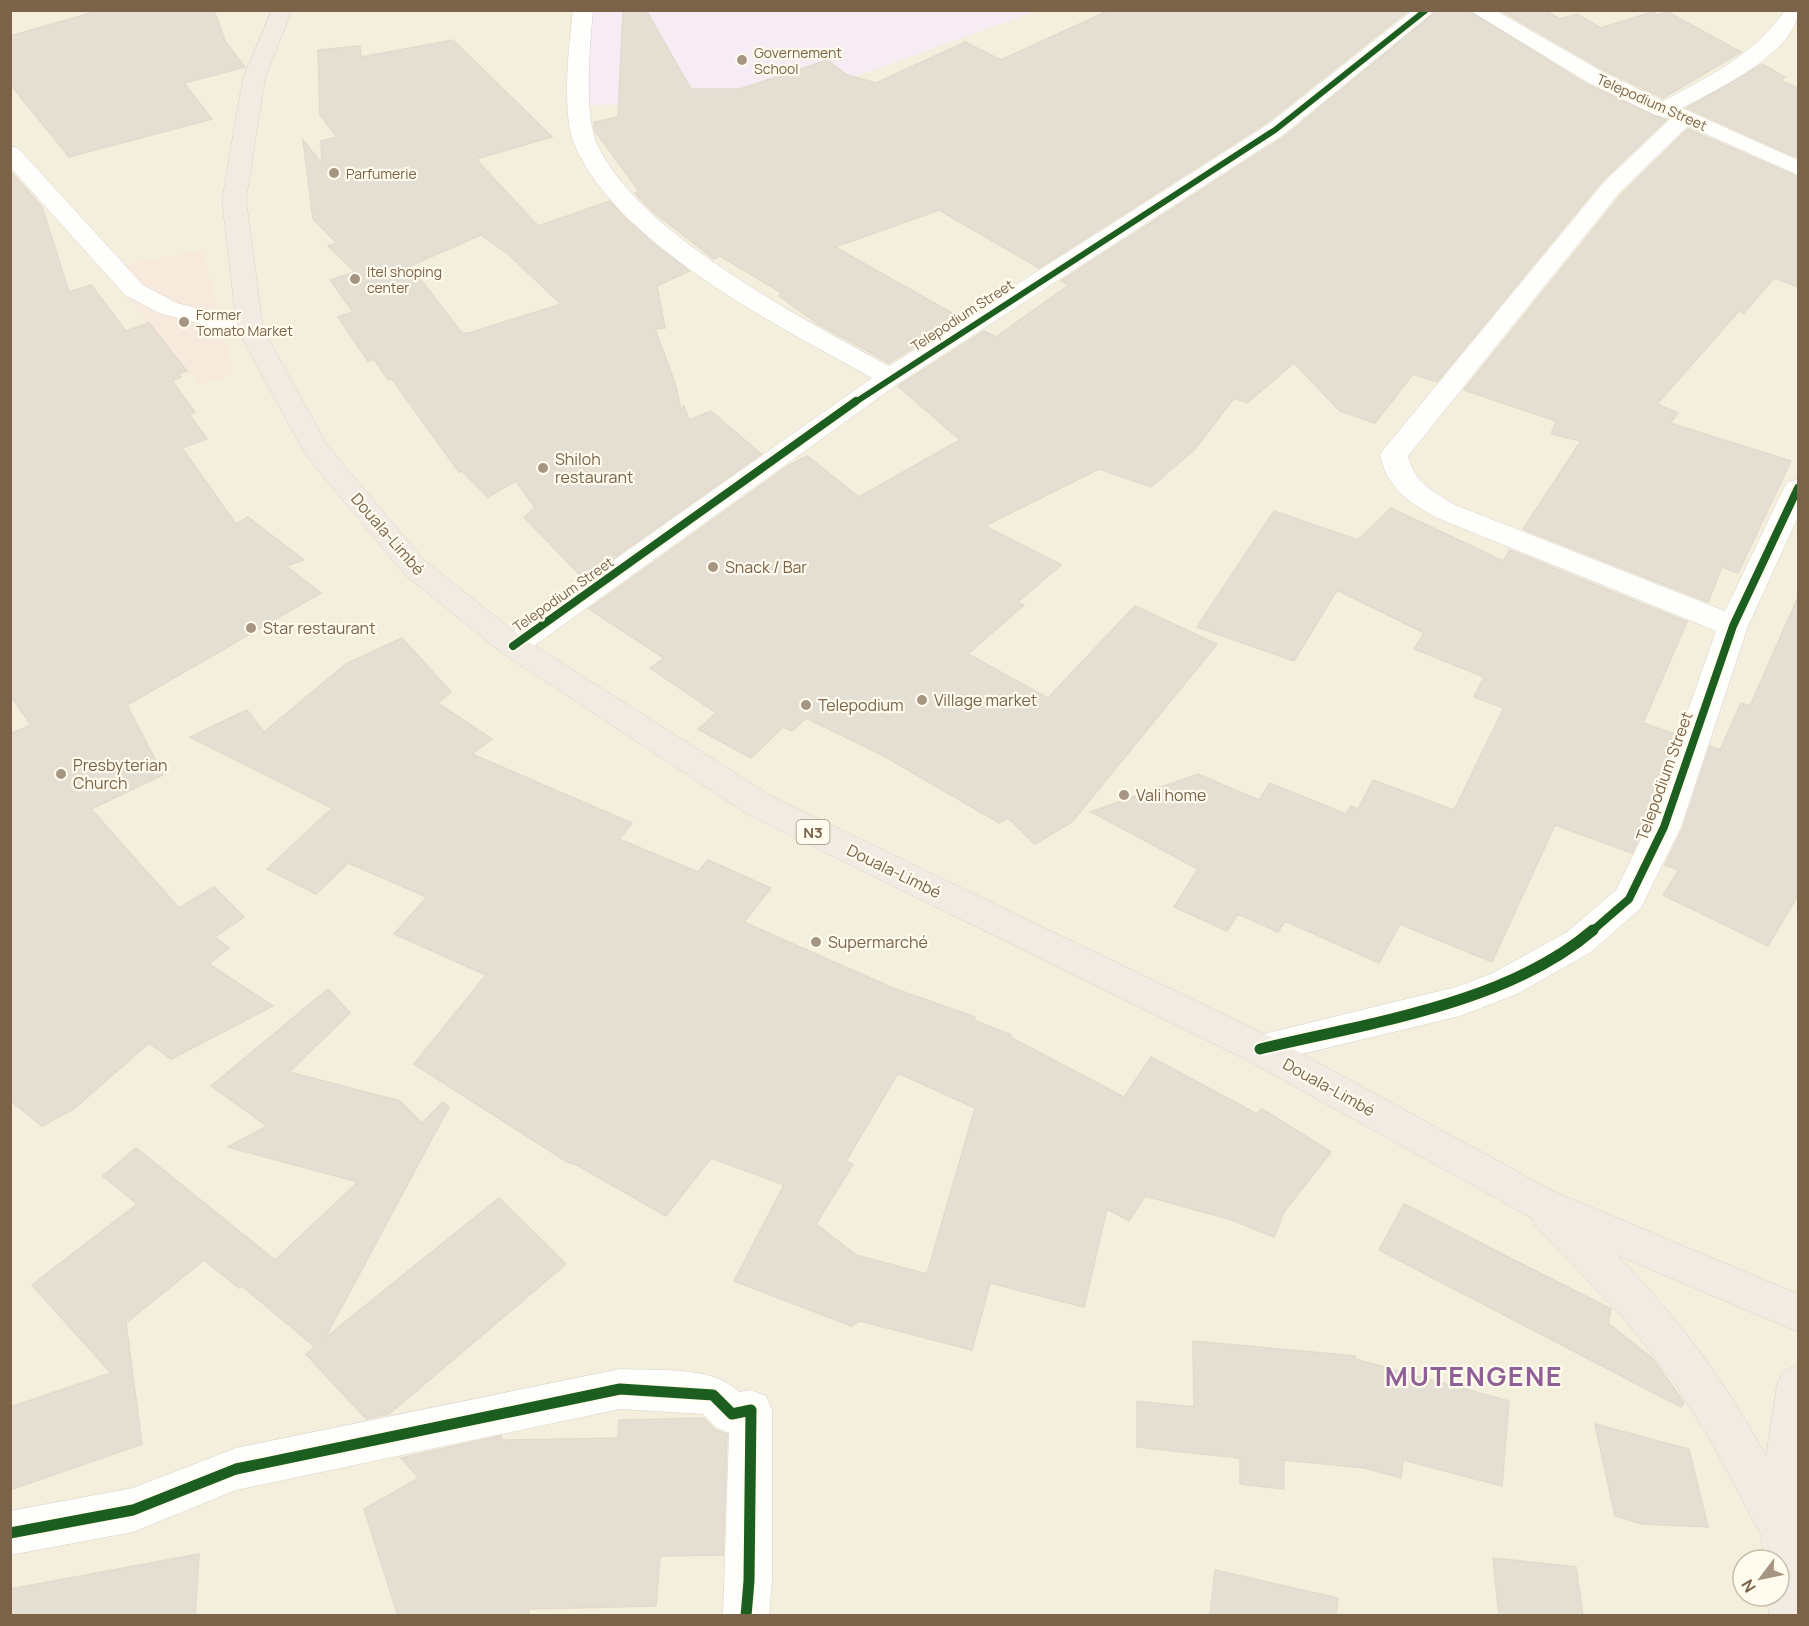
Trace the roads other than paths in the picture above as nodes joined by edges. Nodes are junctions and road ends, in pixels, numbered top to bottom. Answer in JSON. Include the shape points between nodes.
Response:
{"nodes":[{"id":1,"x":282,"y":10,"type":"edge"},
{"id":2,"x":583,"y":10,"type":"edge"},
{"id":3,"x":1426,"y":10,"type":"edge"},
{"id":4,"x":1479,"y":10,"type":"edge"},
{"id":5,"x":1795,"y":10,"type":"edge"},
{"id":6,"x":1674,"y":113,"type":"junction"},
{"id":7,"x":10,"y":153,"type":"edge"},
{"id":8,"x":1798,"y":168,"type":"edge"},
{"id":9,"x":250,"y":329,"type":"junction"},
{"id":10,"x":890,"y":377,"type":"junction"},
{"id":11,"x":1798,"y":488,"type":"edge"},
{"id":12,"x":1732,"y":626,"type":"junction"},
{"id":13,"x":513,"y":646,"type":"junction"},
{"id":14,"x":1260,"y":1049,"type":"junction"},
{"id":15,"x":1539,"y":1203,"type":"junction"},
{"id":16,"x":1798,"y":1313,"type":"edge"},
{"id":17,"x":1798,"y":1385,"type":"edge"},
{"id":18,"x":1783,"y":1531,"type":"junction"},
{"id":19,"x":10,"y":1533,"type":"edge"},
{"id":20,"x":746,"y":1616,"type":"edge"},
{"id":21,"x":1792,"y":1616,"type":"edge"}],
"edges":[{"from":1,"to":9,"type":"highway","name":"Douala-Limbé","number":"N3","via":[[254,78],[234,200]]},
{"from":2,"to":10,"type":"street","via":[[580,108],[585,145],[610,187],[688,254],[785,318]]},
{"from":3,"to":10,"type":"street","name":"Telepodium Street","via":[[1275,130]]},
{"from":4,"to":6,"type":"street","name":"Telepodium Street","via":[[1595,77]]},
{"from":5,"to":6,"type":"street","via":[[1771,45]]},
{"from":6,"to":8,"type":"street","name":"Telepodium Street"},
{"from":6,"to":12,"type":"street","via":[[1394,455],[1396,473],[1409,488],[1445,511]]},
{"from":7,"to":9,"type":"street","via":[[134,290],[168,308]]},
{"from":9,"to":13,"type":"highway","name":"Douala-Limbé","number":"N3","via":[[315,448],[398,549],[414,567]]},
{"from":10,"to":13,"type":"street","name":"Telepodium Street"},
{"from":11,"to":12,"type":"street","name":"Telepodium Street"},
{"from":12,"to":14,"type":"street","name":"Telepodium Street","via":[[1664,827],[1629,899],[1579,942],[1504,984],[1460,1001]]},
{"from":13,"to":14,"type":"highway","name":"Douala-Limbé","number":"N3","via":[[761,806]]},
{"from":14,"to":15,"type":"highway","name":"Douala-Limbé","number":"N3"},
{"from":15,"to":16,"type":"highway","name":"Douala-Limbé","number":"N3"},
{"from":15,"to":18,"type":"highway","via":[[1628,1295],[1689,1366],[1725,1423]]},
{"from":17,"to":18,"type":"highway","via":[[1789,1441]]},
{"from":18,"to":21,"type":"highway"},
{"from":19,"to":20,"type":"street","via":[[133,1510],[236,1468],[620,1389],[713,1395],[732,1414],[751,1410]]}]}
